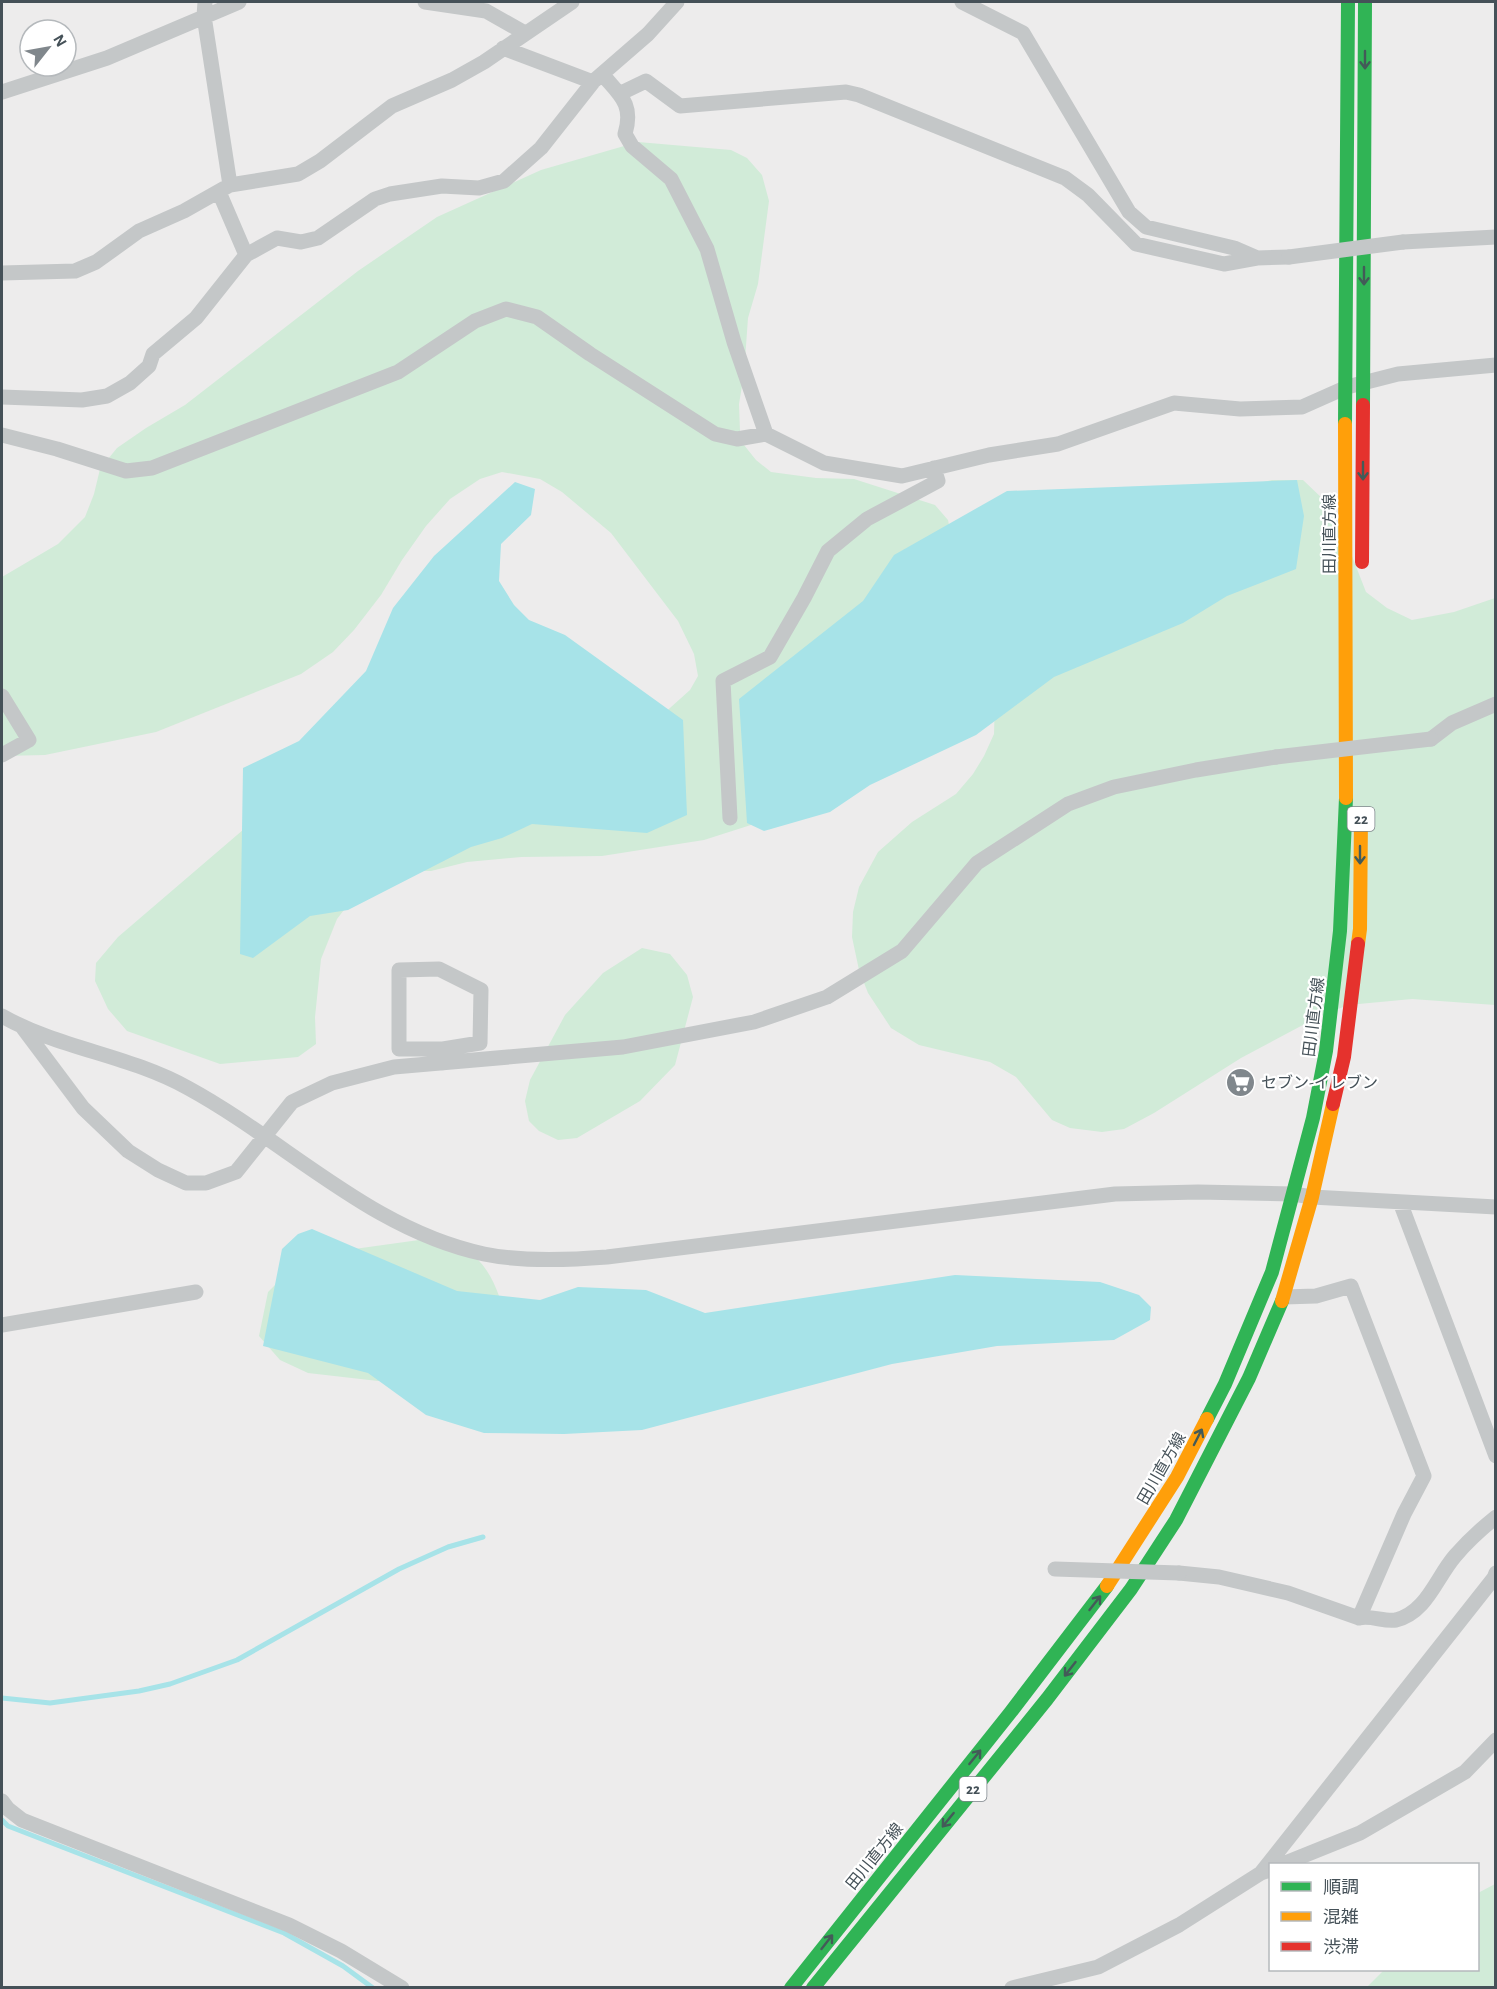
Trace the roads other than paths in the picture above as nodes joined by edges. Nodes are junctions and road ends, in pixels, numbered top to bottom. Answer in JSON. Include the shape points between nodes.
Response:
{"nodes":[{"id":1,"x":239,"y":2,"type":"edge"},
{"id":2,"x":425,"y":2,"type":"edge"},
{"id":3,"x":572,"y":2,"type":"edge"},
{"id":4,"x":677,"y":2,"type":"edge"},
{"id":5,"x":962,"y":2,"type":"edge"},
{"id":6,"x":1348,"y":2,"type":"edge"},
{"id":7,"x":1365,"y":2,"type":"edge"},
{"id":8,"x":204,"y":9,"type":"edge"},
{"id":9,"x":525,"y":33,"type":"junction"},
{"id":10,"x":503,"y":48,"type":"junction"},
{"id":11,"x":597,"y":78,"type":"junction"},
{"id":12,"x":2,"y":92,"type":"edge"},
{"id":13,"x":619,"y":94,"type":"junction"},
{"id":14,"x":225,"y":189,"type":"junction"},
{"id":15,"x":1496,"y":237,"type":"edge"},
{"id":16,"x":246,"y":255,"type":"junction"},
{"id":17,"x":1257,"y":258,"type":"junction"},
{"id":18,"x":2,"y":273,"type":"edge"},
{"id":19,"x":1496,"y":365,"type":"edge"},
{"id":20,"x":1364,"y":384,"type":"junction"},
{"id":21,"x":1347,"y":387,"type":"junction"},
{"id":22,"x":2,"y":397,"type":"edge"},
{"id":23,"x":766,"y":434,"type":"junction"},
{"id":24,"x":2,"y":435,"type":"edge"},
{"id":25,"x":934,"y":468,"type":"junction"},
{"id":26,"x":1362,"y":570,"type":"dead end"},
{"id":27,"x":2,"y":696,"type":"edge"},
{"id":28,"x":1496,"y":704,"type":"edge"},
{"id":29,"x":1361,"y":733,"type":"dead end"},
{"id":30,"x":2,"y":755,"type":"edge"},
{"id":31,"x":1361,"y":756,"type":"dead end"},
{"id":32,"x":1361,"y":802,"type":"dead end"},
{"id":33,"x":730,"y":818,"type":"dead end"},
{"id":34,"x":2,"y":1016,"type":"edge"},
{"id":35,"x":23,"y":1028,"type":"junction"},
{"id":36,"x":442,"y":1056,"type":"junction"},
{"id":37,"x":264,"y":1137,"type":"junction"},
{"id":38,"x":1293,"y":1194,"type":"junction"},
{"id":39,"x":1312,"y":1197,"type":"junction"},
{"id":40,"x":1400,"y":1202,"type":"junction"},
{"id":41,"x":1496,"y":1207,"type":"edge"},
{"id":42,"x":196,"y":1293,"type":"dead end"},
{"id":43,"x":1284,"y":1297,"type":"junction"},
{"id":44,"x":2,"y":1325,"type":"edge"},
{"id":45,"x":1496,"y":1456,"type":"edge"},
{"id":46,"x":1496,"y":1517,"type":"edge"},
{"id":47,"x":1055,"y":1569,"type":"dead end"},
{"id":48,"x":1496,"y":1573,"type":"edge"},
{"id":49,"x":1359,"y":1618,"type":"junction"},
{"id":50,"x":1496,"y":1740,"type":"edge"},
{"id":51,"x":2,"y":1801,"type":"edge"},
{"id":52,"x":1272,"y":1863,"type":"edge"},
{"id":53,"x":1285,"y":1863,"type":"edge"},
{"id":54,"x":1266,"y":1871,"type":"edge"},
{"id":55,"x":402,"y":1988,"type":"edge"},
{"id":56,"x":791,"y":1988,"type":"edge"},
{"id":57,"x":813,"y":1988,"type":"edge"},
{"id":58,"x":1012,"y":1988,"type":"edge"}],
"edges":[{"from":1,"to":8,"type":"street"},
{"from":2,"to":9,"type":"street","via":[[486,11]]},
{"from":3,"to":9,"type":"street"},
{"from":4,"to":11,"type":"street","via":[[648,34]]},
{"from":5,"to":17,"type":"street","via":[[1023,33],[1129,212],[1146,227],[1234,248]]},
{"from":6,"to":21,"type":"main road","name":"田川直方線","number":"22"},
{"from":7,"to":20,"type":"main road","name":"田川直方線","one_way":true},
{"from":8,"to":12,"type":"street","via":[[107,58]]},
{"from":8,"to":14,"type":"street"},
{"from":9,"to":10,"type":"street"},
{"from":10,"to":11,"type":"street"},
{"from":10,"to":14,"type":"street","via":[[452,80],[392,106],[298,174]]},
{"from":11,"to":13,"type":"street"},
{"from":11,"to":16,"type":"street","via":[[541,148],[504,181],[479,188],[442,186],[390,194],[375,199],[318,238],[301,242],[277,238]]},
{"from":13,"to":17,"type":"street","via":[[645,81],[680,106],[846,92],[859,95],[1065,178],[1088,195],[1136,244],[1224,264]]},
{"from":13,"to":23,"type":"street","via":[[628,109],[625,134],[632,146],[671,179],[707,249]]},
{"from":14,"to":16,"type":"street"},
{"from":14,"to":18,"type":"street","via":[[139,231],[75,272]]},
{"from":15,"to":17,"type":"street","bridge":true,"via":[[1403,242]]},
{"from":16,"to":22,"type":"street","via":[[196,318],[153,354],[149,366],[130,383],[107,396],[82,400]]},
{"from":19,"to":20,"type":"street","via":[[1398,374]]},
{"from":20,"to":21,"type":"street"},
{"from":20,"to":26,"type":"main road","name":"田川直方線","one_way":true},
{"from":21,"to":25,"type":"street","via":[[1302,407],[1240,409],[1174,403],[1058,444]]},
{"from":21,"to":38,"type":"main road","name":"田川直方線","number":"22","via":[[1346,800],[1340,931],[1326,1051]]},
{"from":23,"to":24,"type":"street","via":[[737,439],[715,435],[537,317],[506,309],[475,321],[399,372],[152,468],[126,471]]},
{"from":23,"to":25,"type":"street","via":[[824,463],[902,476]]},
{"from":25,"to":33,"type":"street","via":[[938,481],[867,519],[828,551],[770,657],[723,681]]},
{"from":27,"to":30,"type":"street","via":[[29,740]]},
{"from":28,"to":36,"type":"street","bridge":true,"via":[[1452,723],[1431,739],[1196,770],[1114,787],[1068,804],[977,863],[902,951],[827,997],[753,1022],[622,1047]]},
{"from":29,"to":31,"type":"main road"},
{"from":32,"to":39,"type":"main road","name":"田川直方線","number":"22","one_way":true,"via":[[1360,929],[1344,1057]]},
{"from":34,"to":35,"type":"street"},
{"from":35,"to":37,"type":"street","via":[[154,1071],[188,1087]]},
{"from":35,"to":37,"type":"street","via":[[83,1108],[128,1151],[186,1183],[206,1182],[236,1172]]},
{"from":36,"to":36,"type":"street","via":[[480,1043],[482,990],[439,969],[399,970],[399,1049]]},
{"from":36,"to":37,"type":"street","via":[[332,1083],[292,1102]]},
{"from":37,"to":38,"type":"street","via":[[360,1202],[430,1237],[485,1254],[567,1261],[1115,1194]]},
{"from":38,"to":39,"type":"street"},
{"from":56,"to":38,"type":"main road","name":"田川直方線","number":"22","one_way":true,"via":[[1105,1590],[1177,1477],[1225,1384],[1272,1272]]},
{"from":39,"to":40,"type":"street"},
{"from":39,"to":43,"type":"main road","name":"田川直方線","number":"22"},
{"from":40,"to":41,"type":"street"},
{"from":40,"to":45,"type":"street"},
{"from":42,"to":44,"type":"street"},
{"from":43,"to":49,"type":"street","via":[[1316,1296],[1351,1287],[1424,1476]]},
{"from":43,"to":57,"type":"main road","name":"田川直方線","number":"22","one_way":true,"via":[[1249,1378],[1176,1520],[1131,1589]]},
{"from":46,"to":49,"type":"street","via":[[1455,1556],[1429,1596],[1412,1613],[1394,1620]]},
{"from":47,"to":49,"type":"street","bridge":true,"via":[[1219,1577],[1288,1593]]},
{"from":48,"to":52,"type":"street"},
{"from":50,"to":53,"type":"street","via":[[1465,1773],[1360,1833]]},
{"from":51,"to":55,"type":"street","via":[[22,1820],[289,1925]]},
{"from":54,"to":58,"type":"street","via":[[1179,1925],[1098,1968]]}]}
